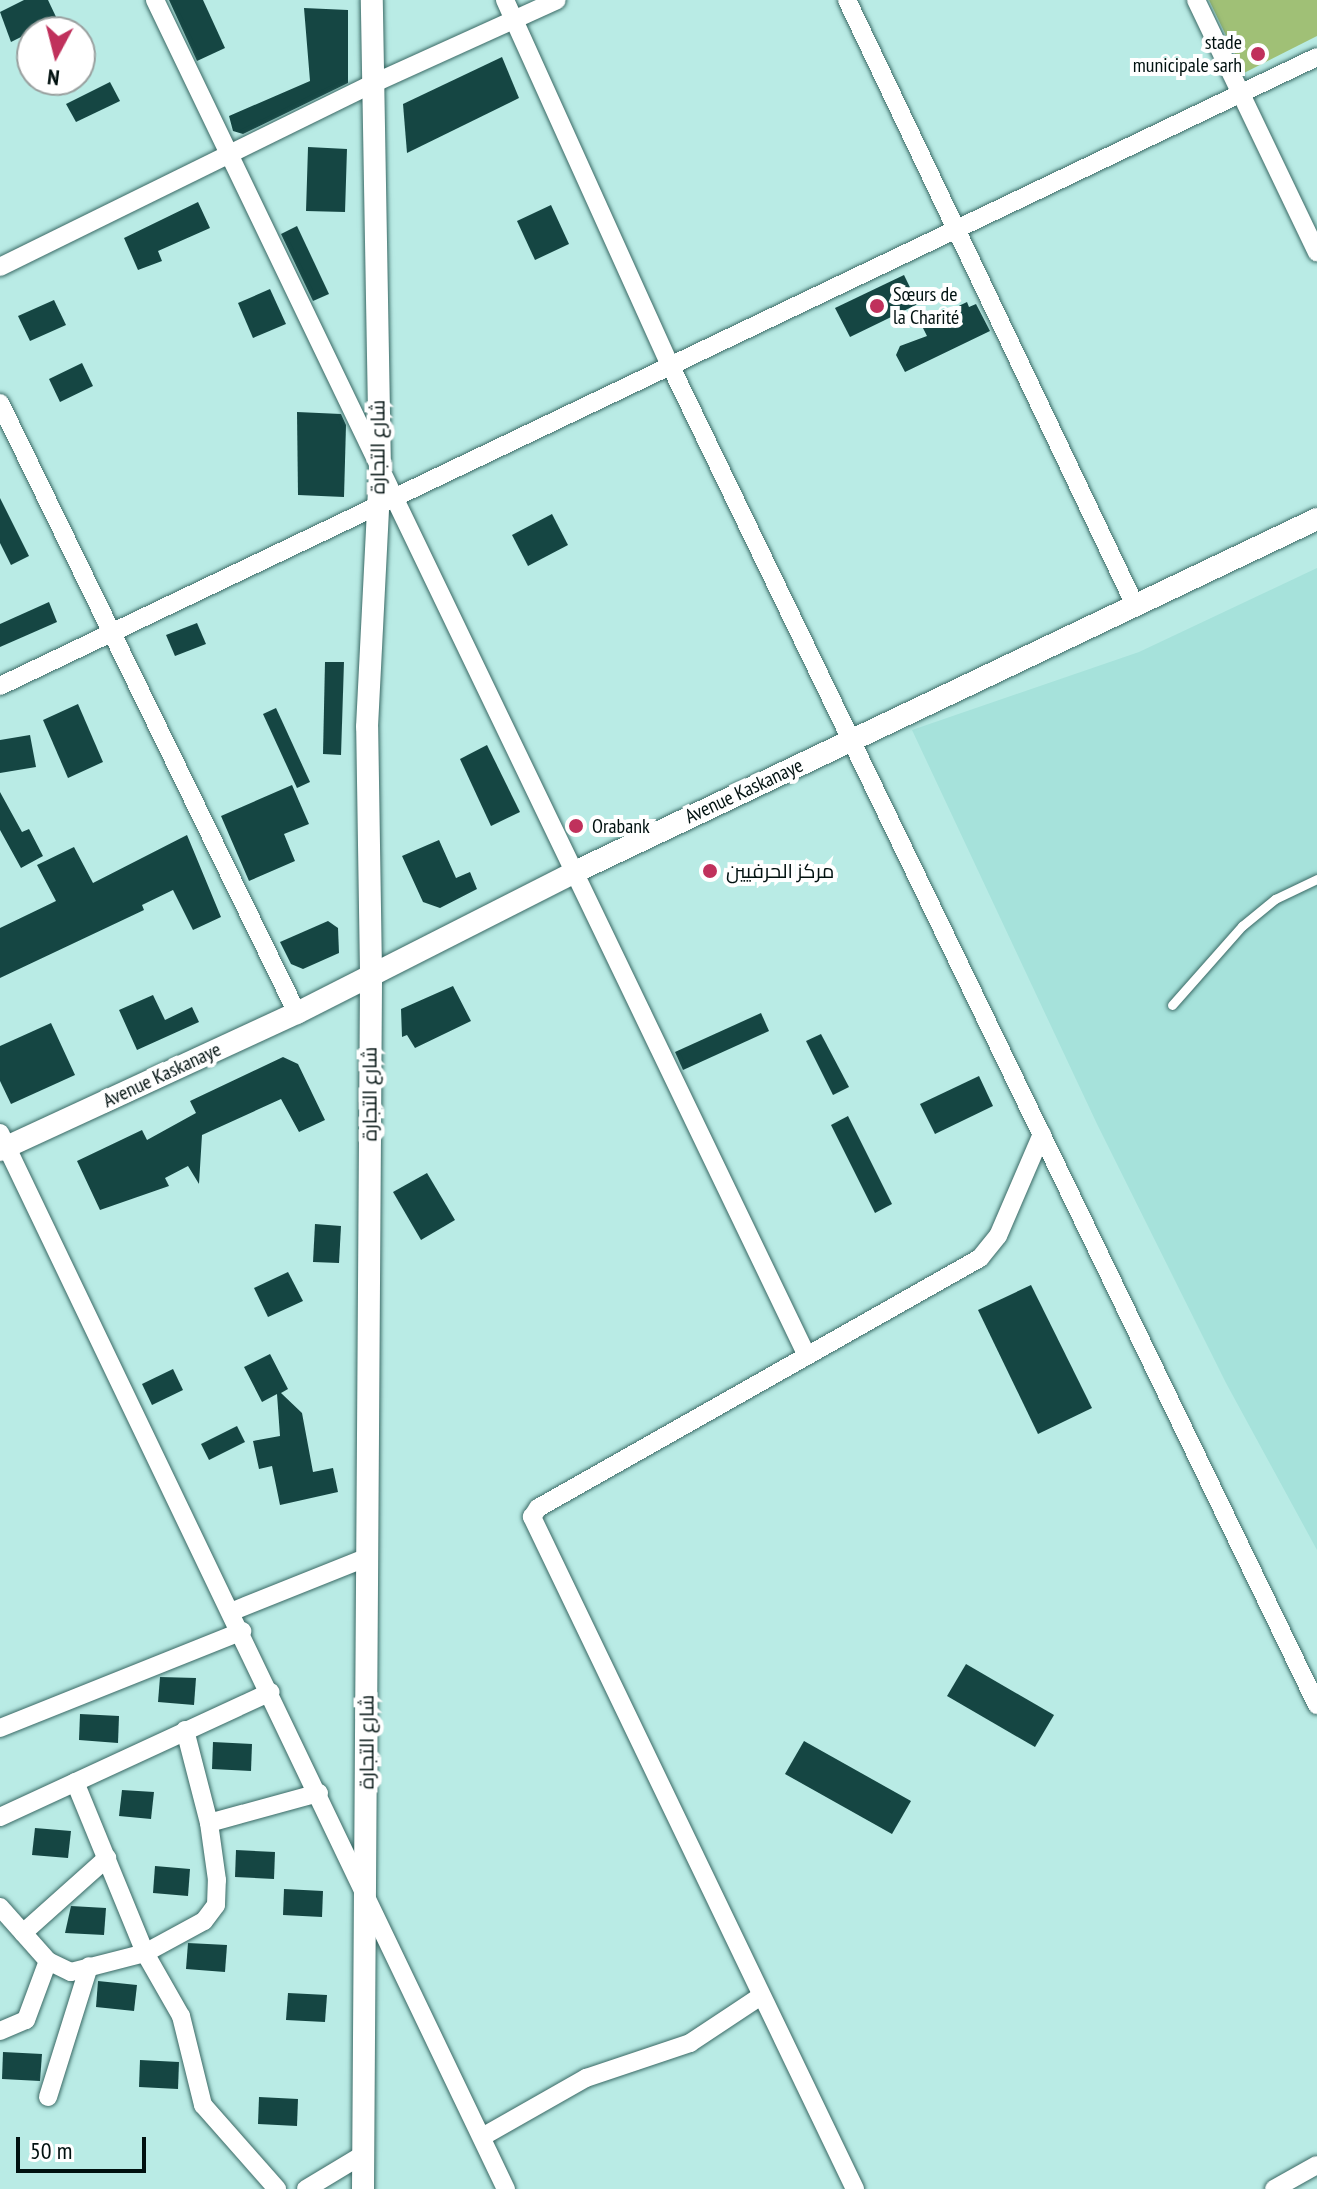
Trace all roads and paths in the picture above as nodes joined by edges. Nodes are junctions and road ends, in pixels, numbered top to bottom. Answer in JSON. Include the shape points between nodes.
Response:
{"nodes":[{"id":1,"x":155,"y":0,"type":"edge"},
{"id":2,"x":372,"y":0,"type":"edge"},
{"id":3,"x":505,"y":0,"type":"edge"},
{"id":4,"x":557,"y":0,"type":"edge"},
{"id":5,"x":847,"y":0,"type":"edge"},
{"id":6,"x":1196,"y":0,"type":"edge"},
{"id":7,"x":514,"y":20,"type":"junction"},
{"id":8,"x":1317,"y":57,"type":"edge"},
{"id":9,"x":370,"y":85,"type":"junction"},
{"id":10,"x":1241,"y":95,"type":"junction"},
{"id":11,"x":227,"y":155,"type":"junction"},
{"id":12,"x":957,"y":230,"type":"junction"},
{"id":13,"x":1317,"y":253,"type":"edge"},
{"id":14,"x":0,"y":267,"type":"edge"},
{"id":15,"x":671,"y":367,"type":"junction"},
{"id":16,"x":0,"y":403,"type":"edge"},
{"id":17,"x":380,"y":471,"type":"junction"},
{"id":18,"x":388,"y":504,"type":"junction"},
{"id":19,"x":1317,"y":519,"type":"edge"},
{"id":20,"x":1134,"y":603,"type":"junction"},
{"id":21,"x":111,"y":633,"type":"junction"},
{"id":22,"x":0,"y":686,"type":"edge"},
{"id":23,"x":854,"y":739,"type":"junction"},
{"id":24,"x":577,"y":871,"type":"junction"},
{"id":25,"x":1317,"y":879,"type":"edge"},
{"id":26,"x":371,"y":972,"type":"junction"},
{"id":27,"x":1172,"y":1005,"type":"dead end"},
{"id":28,"x":297,"y":1013,"type":"junction"},
{"id":29,"x":1042,"y":1134,"type":"junction"},
{"id":30,"x":2,"y":1143,"type":"edge"},
{"id":31,"x":806,"y":1354,"type":"junction"},
{"id":32,"x":368,"y":1557,"type":"junction"},
{"id":33,"x":233,"y":1611,"type":"junction"},
{"id":34,"x":242,"y":1631,"type":"junction"},
{"id":35,"x":271,"y":1692,"type":"junction"},
{"id":36,"x":1317,"y":1705,"type":"edge"},
{"id":37,"x":0,"y":1728,"type":"edge"},
{"id":38,"x":185,"y":1730,"type":"junction"},
{"id":39,"x":75,"y":1782,"type":"junction"},
{"id":40,"x":319,"y":1793,"type":"junction"},
{"id":41,"x":0,"y":1817,"type":"edge"},
{"id":42,"x":209,"y":1823,"type":"junction"},
{"id":43,"x":107,"y":1858,"type":"junction"},
{"id":44,"x":366,"y":1894,"type":"junction"},
{"id":45,"x":0,"y":1907,"type":"edge"},
{"id":46,"x":23,"y":1933,"type":"junction"},
{"id":47,"x":145,"y":1953,"type":"junction"},
{"id":48,"x":48,"y":1961,"type":"junction"},
{"id":49,"x":89,"y":1966,"type":"junction"},
{"id":50,"x":761,"y":1996,"type":"junction"},
{"id":51,"x":0,"y":2031,"type":"edge"},
{"id":52,"x":48,"y":2097,"type":"dead end"},
{"id":53,"x":482,"y":2137,"type":"junction"},
{"id":54,"x":364,"y":2154,"type":"junction"},
{"id":55,"x":1317,"y":2165,"type":"edge"},
{"id":56,"x":277,"y":2189,"type":"edge"},
{"id":57,"x":306,"y":2189,"type":"edge"},
{"id":58,"x":363,"y":2189,"type":"edge"},
{"id":59,"x":506,"y":2189,"type":"edge"},
{"id":60,"x":855,"y":2189,"type":"edge"},
{"id":61,"x":1274,"y":2189,"type":"edge"}],
"edges":[{"from":1,"to":11,"type":"street"},
{"from":2,"to":9,"type":"street","name":"شارع التجارة"},
{"from":3,"to":7,"type":"street"},
{"from":4,"to":7,"type":"street"},
{"from":5,"to":12,"type":"street"},
{"from":6,"to":10,"type":"street"},
{"from":7,"to":9,"type":"street"},
{"from":7,"to":15,"type":"street"},
{"from":8,"to":10,"type":"street"},
{"from":9,"to":11,"type":"street"},
{"from":9,"to":17,"type":"street","name":"شارع التجارة"},
{"from":10,"to":12,"type":"street"},
{"from":10,"to":13,"type":"street"},
{"from":11,"to":14,"type":"street"},
{"from":11,"to":17,"type":"street"},
{"from":12,"to":15,"type":"street"},
{"from":12,"to":20,"type":"street"},
{"from":15,"to":18,"type":"street"},
{"from":15,"to":23,"type":"street"},
{"from":16,"to":21,"type":"street"},
{"from":17,"to":18,"type":"street","name":"شارع التجارة"},
{"from":18,"to":21,"type":"street"},
{"from":18,"to":24,"type":"street"},
{"from":18,"to":26,"type":"street","name":"شارع التجارة","via":[[367,727]]},
{"from":19,"to":20,"type":"street","name":"Avenue Kaskanaye"},
{"from":20,"to":23,"type":"street","name":"Avenue Kaskanaye"},
{"from":21,"to":22,"type":"street"},
{"from":21,"to":28,"type":"street"},
{"from":23,"to":24,"type":"street","name":"Avenue Kaskanaye"},
{"from":23,"to":29,"type":"street"},
{"from":24,"to":26,"type":"street","name":"Avenue Kaskanaye"},
{"from":24,"to":31,"type":"street"},
{"from":25,"to":27,"type":"lane","via":[[1275,899],[1242,926]]},
{"from":26,"to":28,"type":"street","name":"Avenue Kaskanaye"},
{"from":26,"to":32,"type":"street","name":"شارع التجارة"},
{"from":28,"to":30,"type":"street","name":"Avenue Kaskanaye"},
{"from":29,"to":31,"type":"street","via":[[998,1236],[980,1258]]},
{"from":29,"to":36,"type":"street"},
{"from":30,"to":33,"type":"street"},
{"from":31,"to":50,"type":"street","via":[[538,1508],[532,1517]]},
{"from":32,"to":33,"type":"street"},
{"from":32,"to":44,"type":"street","name":"شارع التجارة"},
{"from":33,"to":34,"type":"street"},
{"from":34,"to":35,"type":"street"},
{"from":34,"to":37,"type":"street"},
{"from":35,"to":38,"type":"street"},
{"from":35,"to":40,"type":"street"},
{"from":38,"to":39,"type":"street"},
{"from":38,"to":42,"type":"street"},
{"from":39,"to":41,"type":"street"},
{"from":39,"to":43,"type":"street"},
{"from":40,"to":42,"type":"street"},
{"from":40,"to":44,"type":"street"},
{"from":42,"to":47,"type":"street","via":[[216,1905],[204,1921]]},
{"from":43,"to":46,"type":"street"},
{"from":43,"to":47,"type":"street"},
{"from":44,"to":53,"type":"street"},
{"from":44,"to":54,"type":"street","name":"شارع التجارة"},
{"from":45,"to":46,"type":"street"},
{"from":46,"to":48,"type":"street"},
{"from":47,"to":49,"type":"street"},
{"from":47,"to":56,"type":"street","via":[[181,2016],[203,2105]]},
{"from":48,"to":49,"type":"street","via":[[60,1971]]},
{"from":48,"to":51,"type":"street","via":[[26,2020]]},
{"from":49,"to":52,"type":"street"},
{"from":50,"to":53,"type":"street","via":[[690,2043],[586,2078]]},
{"from":50,"to":60,"type":"street"},
{"from":53,"to":59,"type":"street"},
{"from":54,"to":57,"type":"street"},
{"from":54,"to":58,"type":"street","name":"شارع التجارة"},
{"from":55,"to":61,"type":"street"}]}
